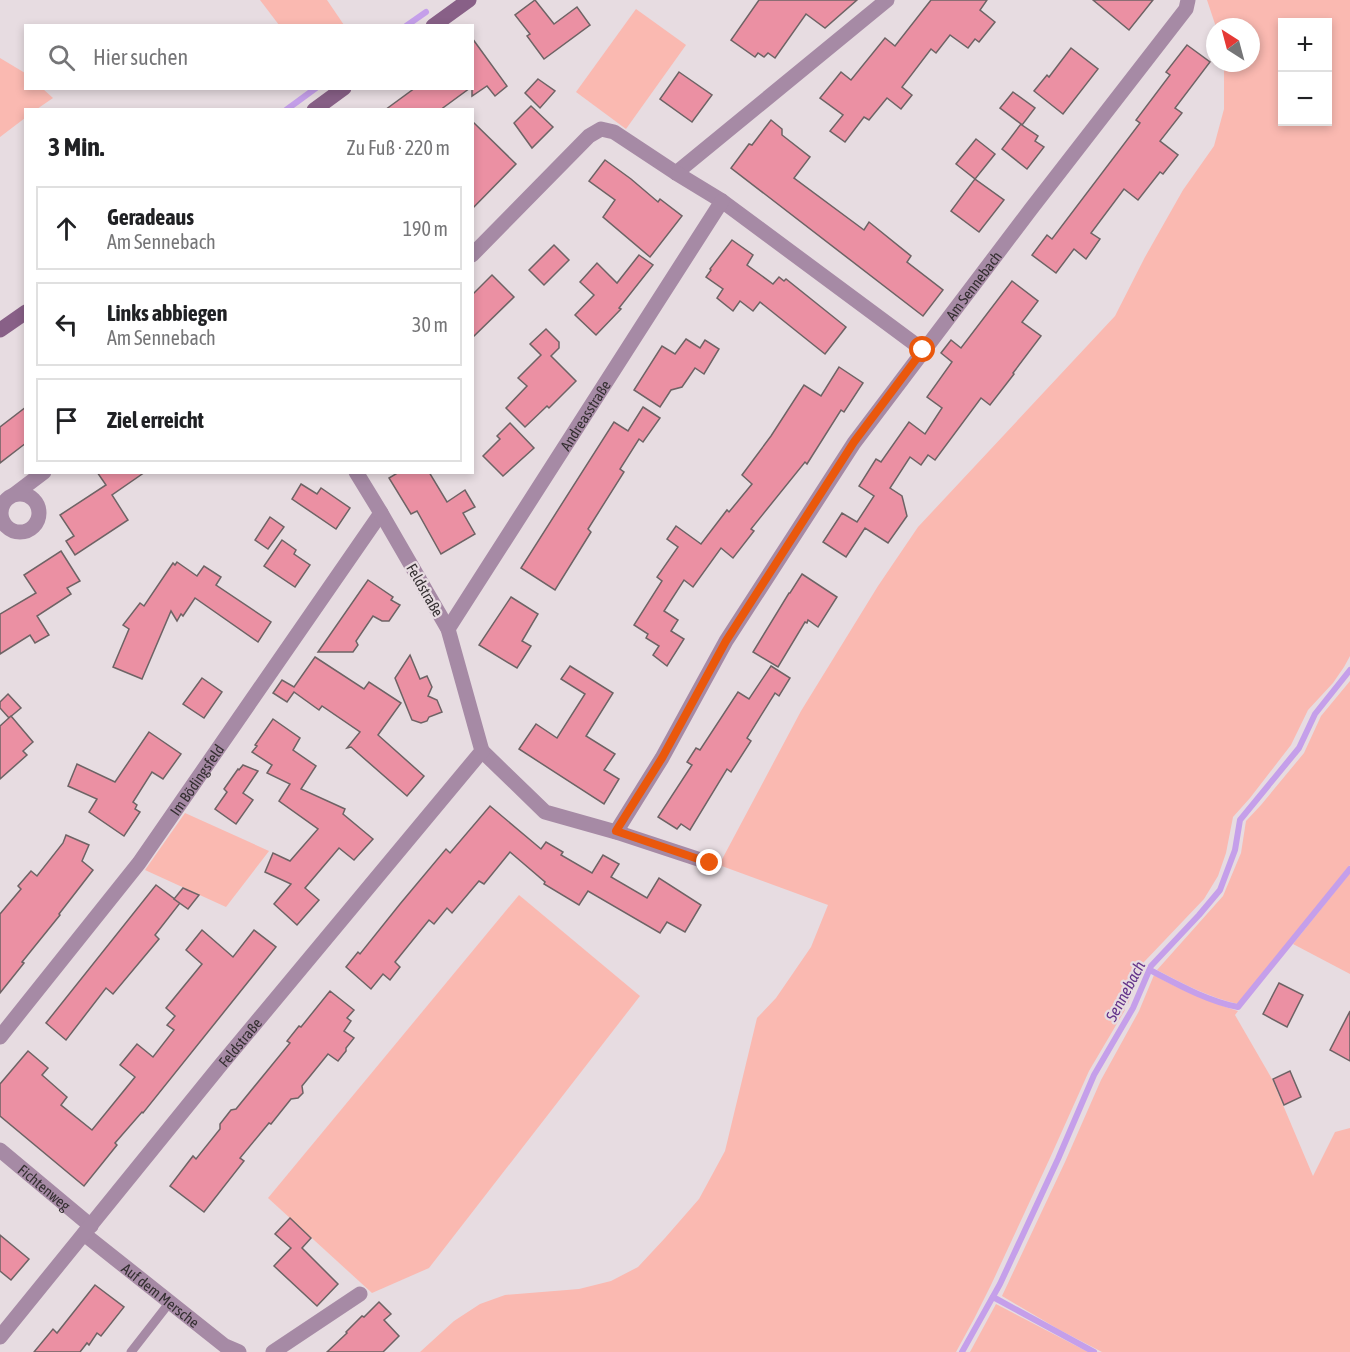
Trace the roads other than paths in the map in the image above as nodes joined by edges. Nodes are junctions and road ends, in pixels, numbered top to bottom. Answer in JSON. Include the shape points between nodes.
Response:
{"nodes":[{"id":1,"x":469,"y":0,"type":"edge"},
{"id":2,"x":887,"y":0,"type":"edge"},
{"id":3,"x":1188,"y":0,"type":"edge"},
{"id":4,"x":436,"y":24,"type":"edge"},
{"id":5,"x":341,"y":90,"type":"edge"},
{"id":6,"x":317,"y":108,"type":"edge"},
{"id":7,"x":676,"y":173,"type":"junction"},
{"id":8,"x":722,"y":201,"type":"junction"},
{"id":9,"x":474,"y":253,"type":"edge"},
{"id":10,"x":24,"y":313,"type":"edge"},
{"id":11,"x":0,"y":330,"type":"edge"},
{"id":12,"x":923,"y":350,"type":"junction"},
{"id":13,"x":41,"y":474,"type":"edge"},
{"id":14,"x":357,"y":474,"type":"edge"},
{"id":15,"x":15,"y":494,"type":"dead end"},
{"id":16,"x":381,"y":513,"type":"junction"},
{"id":17,"x":448,"y":629,"type":"junction"},
{"id":18,"x":482,"y":751,"type":"junction"},
{"id":19,"x":616,"y":831,"type":"junction"},
{"id":20,"x":710,"y":863,"type":"dead end"},
{"id":21,"x":0,"y":1037,"type":"edge"},
{"id":22,"x":0,"y":1150,"type":"edge"},
{"id":23,"x":87,"y":1230,"type":"junction"},
{"id":24,"x":360,"y":1294,"type":"dead end"},
{"id":25,"x":170,"y":1302,"type":"junction"},
{"id":26,"x":0,"y":1337,"type":"edge"},
{"id":27,"x":131,"y":1352,"type":"edge"},
{"id":28,"x":239,"y":1352,"type":"edge"},
{"id":29,"x":273,"y":1352,"type":"edge"}],
"edges":[{"from":1,"to":4,"type":"main road"},
{"from":2,"to":7,"type":"street"},
{"from":3,"to":12,"type":"street","name":"Am Sennebach","via":[[1186,9]]},
{"from":5,"to":6,"type":"main road"},
{"from":7,"to":8,"type":"street"},
{"from":7,"to":9,"type":"street","via":[[614,132],[601,129],[589,136]]},
{"from":8,"to":12,"type":"street"},
{"from":8,"to":17,"type":"street","name":"Andreasstraße"},
{"from":10,"to":11,"type":"main road"},
{"from":12,"to":19,"type":"street","name":"Am Sennebach","via":[[854,442],[726,641],[662,758]]},
{"from":13,"to":15,"type":"street"},
{"from":14,"to":16,"type":"street","name":"Feldstraße"},
{"from":16,"to":17,"type":"street","name":"Feldstraße"},
{"from":16,"to":21,"type":"street","name":"Im Bödingsfeld","via":[[139,863]]},
{"from":17,"to":18,"type":"street","name":"Feldstraße"},
{"from":18,"to":19,"type":"street","via":[[545,812]]},
{"from":18,"to":23,"type":"street","name":"Feldstraße"},
{"from":19,"to":20,"type":"street"},
{"from":22,"to":23,"type":"street","name":"Fichtenweg"},
{"from":23,"to":25,"type":"street","name":"Auf dem Mersche"},
{"from":23,"to":26,"type":"street","name":"Feldstraße"},
{"from":24,"to":29,"type":"street"},
{"from":25,"to":27,"type":"lane"},
{"from":25,"to":28,"type":"street","name":"Auf dem Mersche","via":[[225,1346]]}]}
